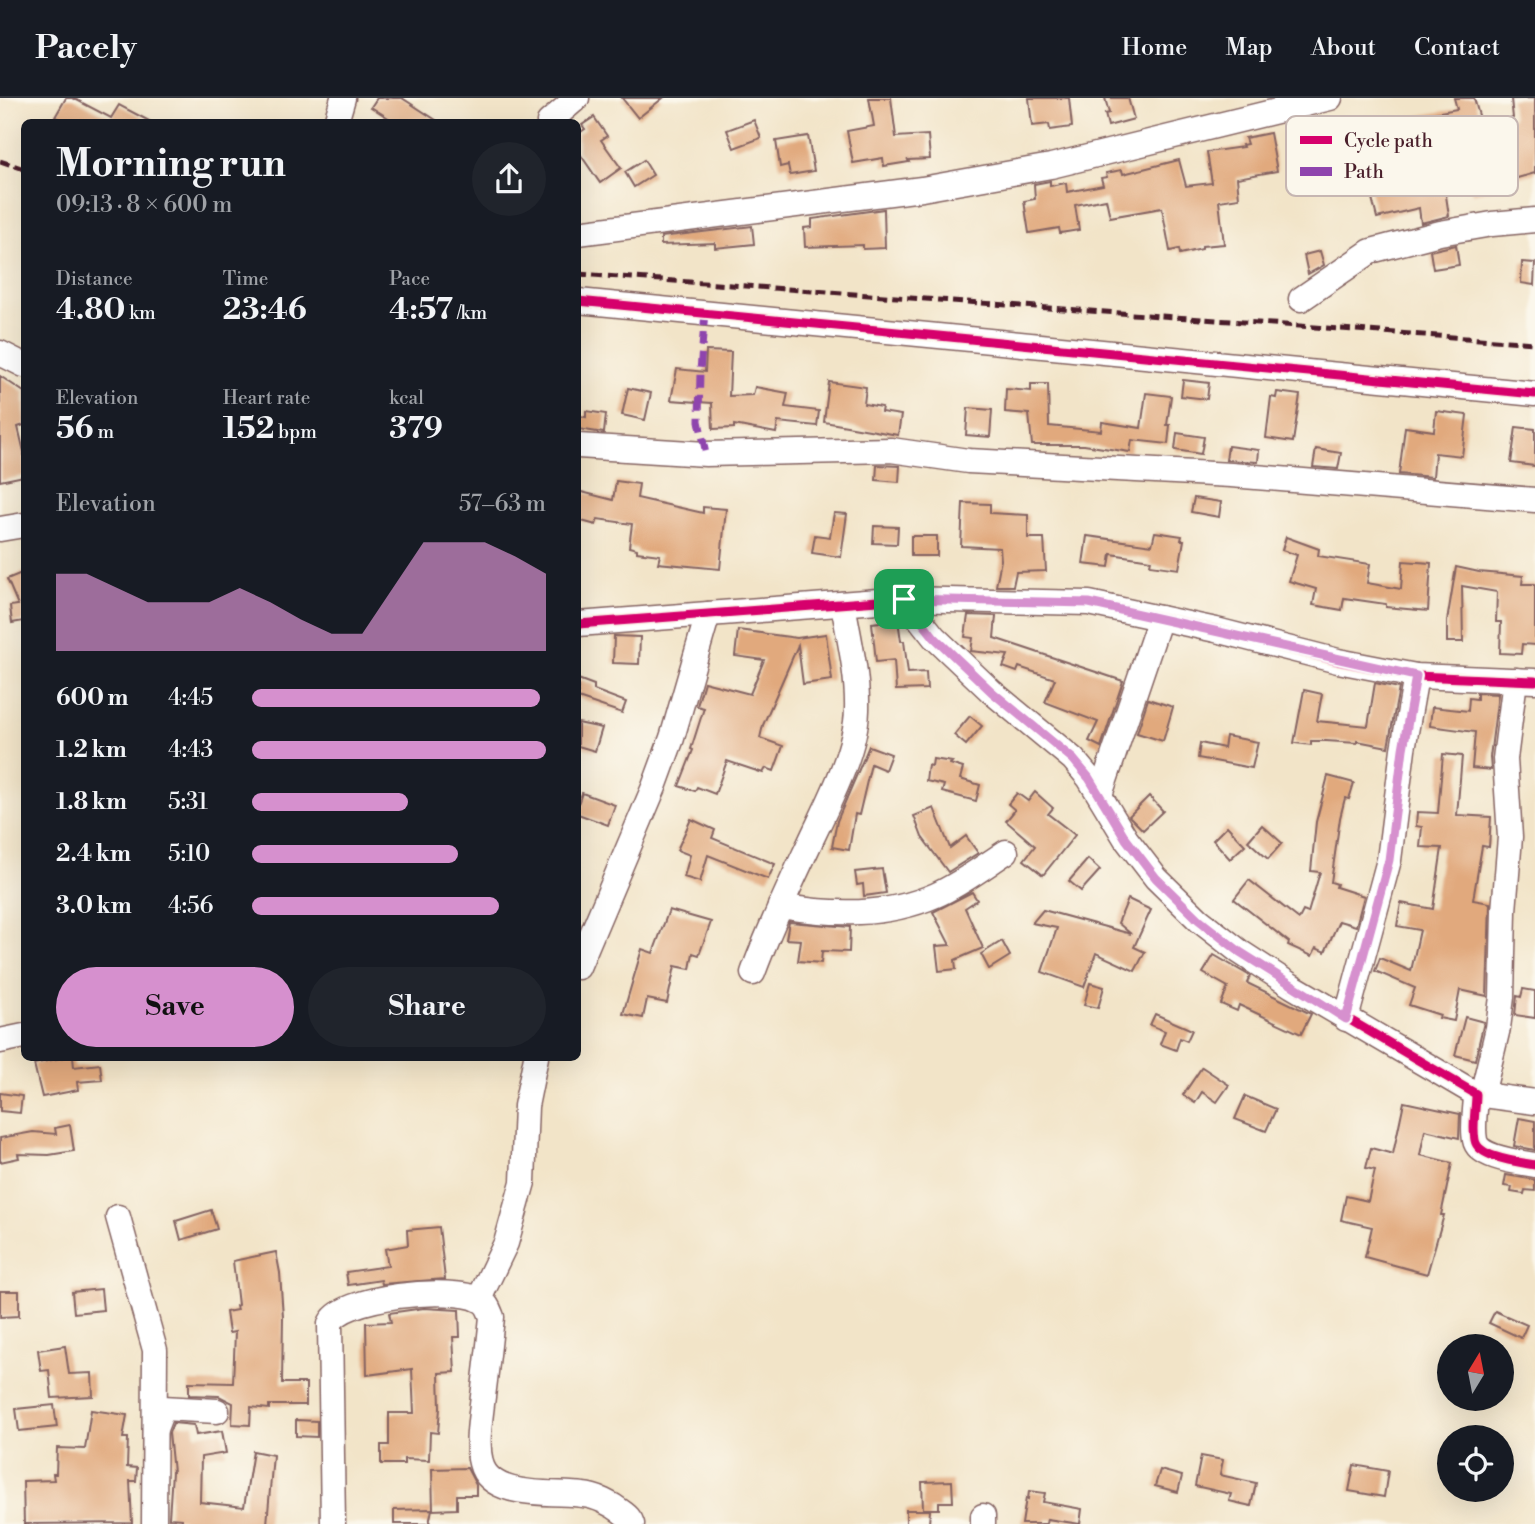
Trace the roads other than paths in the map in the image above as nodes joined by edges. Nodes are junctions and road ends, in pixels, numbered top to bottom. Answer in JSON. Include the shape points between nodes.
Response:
{"nodes":[{"id":1,"x":343,"y":98,"type":"edge"},
{"id":2,"x":577,"y":98,"type":"edge"},
{"id":3,"x":1330,"y":98,"type":"edge"},
{"id":4,"x":337,"y":119,"type":"edge"},
{"id":5,"x":552,"y":119,"type":"edge"},
{"id":6,"x":1535,"y":220,"type":"edge"},
{"id":7,"x":581,"y":233,"type":"edge"},
{"id":8,"x":1301,"y":299,"type":"dead end"},
{"id":9,"x":581,"y":301,"type":"edge"},
{"id":10,"x":0,"y":353,"type":"edge"},
{"id":11,"x":21,"y":364,"type":"edge"},
{"id":12,"x":1535,"y":394,"type":"edge"},
{"id":13,"x":581,"y":446,"type":"edge"},
{"id":14,"x":1535,"y":500,"type":"edge"},
{"id":15,"x":21,"y":526,"type":"edge"},
{"id":16,"x":0,"y":529,"type":"edge"},
{"id":17,"x":904,"y":599,"type":"junction"},
{"id":18,"x":843,"y":604,"type":"junction"},
{"id":19,"x":708,"y":614,"type":"junction"},
{"id":20,"x":1160,"y":618,"type":"junction"},
{"id":21,"x":581,"y":624,"type":"edge"},
{"id":22,"x":1416,"y":676,"type":"junction"},
{"id":23,"x":1525,"y":680,"type":"edge"},
{"id":24,"x":1100,"y":795,"type":"junction"},
{"id":25,"x":1006,"y":852,"type":"dead end"},
{"id":26,"x":780,"y":906,"type":"junction"},
{"id":27,"x":581,"y":960,"type":"edge"},
{"id":28,"x":752,"y":973,"type":"dead end"},
{"id":29,"x":1346,"y":1019,"type":"junction"},
{"id":30,"x":21,"y":1037,"type":"edge"},
{"id":31,"x":0,"y":1041,"type":"edge"},
{"id":32,"x":535,"y":1061,"type":"edge"},
{"id":33,"x":1479,"y":1095,"type":"junction"},
{"id":34,"x":1535,"y":1102,"type":"edge"},
{"id":35,"x":1535,"y":1165,"type":"edge"},
{"id":36,"x":118,"y":1217,"type":"dead end"},
{"id":37,"x":480,"y":1299,"type":"junction"},
{"id":38,"x":217,"y":1411,"type":"dead end"},
{"id":39,"x":155,"y":1429,"type":"junction"},
{"id":40,"x":154,"y":1524,"type":"edge"},
{"id":41,"x":333,"y":1524,"type":"edge"},
{"id":42,"x":632,"y":1524,"type":"edge"}],
"edges":[{"from":1,"to":4,"type":"street"},
{"from":2,"to":5,"type":"street"},
{"from":3,"to":7,"type":"street","via":[[1051,166],[934,187]]},
{"from":6,"to":8,"type":"street","via":[[1492,223],[1371,251]]},
{"from":9,"to":12,"type":"street"},
{"from":10,"to":11,"type":"street"},
{"from":13,"to":14,"type":"street","via":[[706,454],[891,450],[968,461],[1219,474]]},
{"from":15,"to":16,"type":"street"},
{"from":17,"to":18,"type":"street"},
{"from":17,"to":20,"type":"street","via":[[1089,603]]},
{"from":17,"to":24,"type":"street","via":[[934,637],[992,692],[1073,759]]},
{"from":18,"to":19,"type":"street"},
{"from":18,"to":26,"type":"street","via":[[857,712],[838,784]]},
{"from":19,"to":21,"type":"street"},
{"from":19,"to":27,"type":"street","via":[[654,788]]},
{"from":20,"to":22,"type":"street"},
{"from":20,"to":24,"type":"street"},
{"from":22,"to":23,"type":"street"},
{"from":22,"to":29,"type":"street","via":[[1389,860]]},
{"from":23,"to":33,"type":"street","via":[[1505,759],[1510,837],[1502,997]]},
{"from":24,"to":29,"type":"street","via":[[1156,878],[1199,920],[1240,952]]},
{"from":25,"to":26,"type":"street","via":[[935,895],[890,910],[838,913]]},
{"from":26,"to":28,"type":"street"},
{"from":29,"to":33,"type":"street"},
{"from":30,"to":31,"type":"street"},
{"from":32,"to":37,"type":"street","via":[[526,1106],[523,1182],[506,1243]]},
{"from":33,"to":34,"type":"street"},
{"from":33,"to":35,"type":"street","via":[[1475,1142],[1480,1150]]},
{"from":36,"to":39,"type":"street","via":[[155,1350]]},
{"from":37,"to":41,"type":"street","via":[[453,1292],[404,1294],[332,1317]]},
{"from":37,"to":42,"type":"street","via":[[492,1317],[478,1441],[485,1474],[520,1491],[584,1494],[614,1505]]},
{"from":38,"to":39,"type":"street","via":[[163,1408]]},
{"from":39,"to":40,"type":"street"}]}
